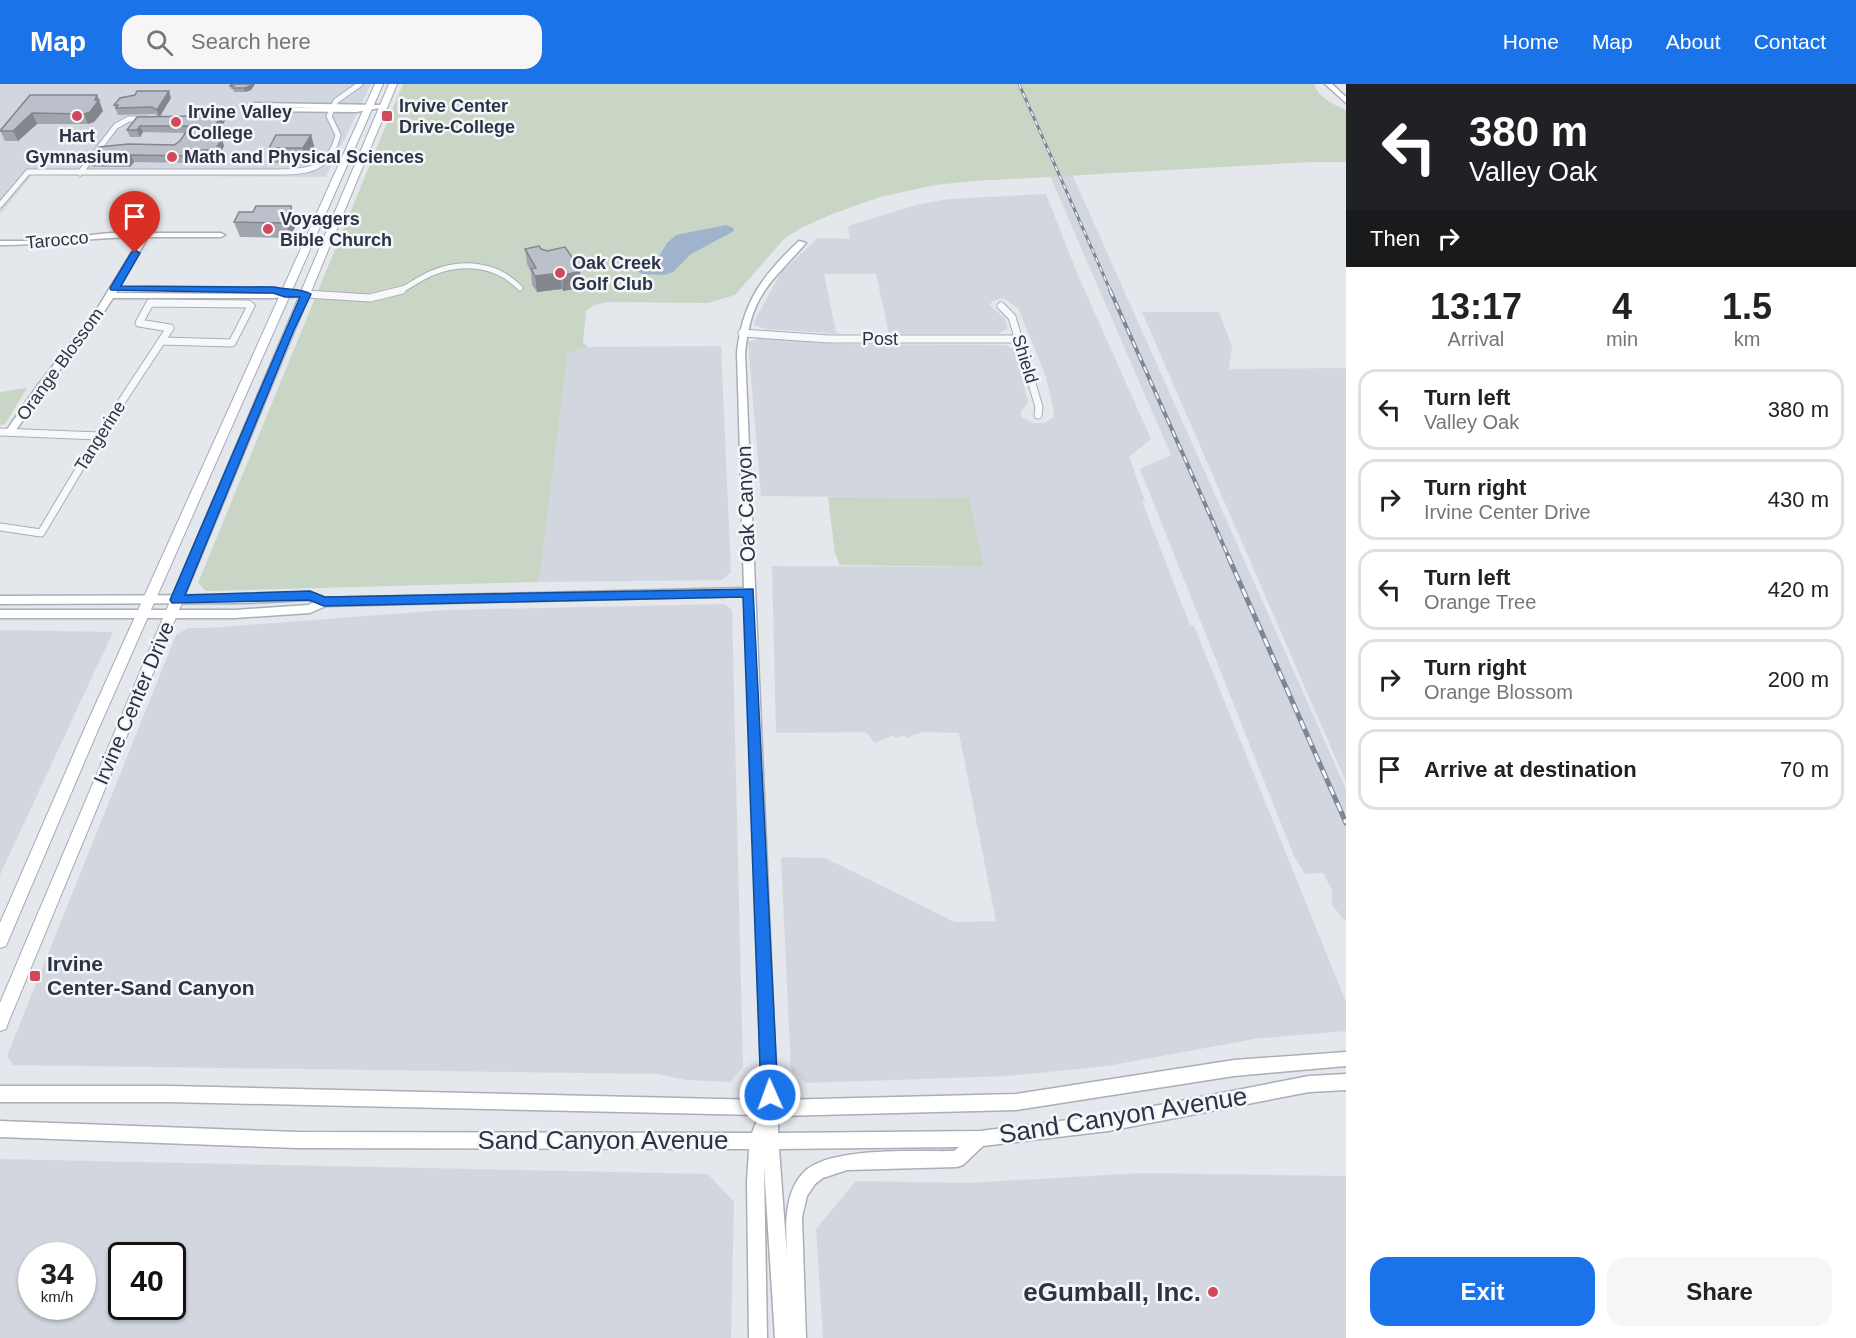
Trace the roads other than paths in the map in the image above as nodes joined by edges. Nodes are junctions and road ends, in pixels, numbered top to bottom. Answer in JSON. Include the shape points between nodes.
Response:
{"nodes":[{"id":1,"x":360,"y":84,"type":"edge"},
{"id":2,"x":379,"y":84,"type":"edge"},
{"id":3,"x":393,"y":84,"type":"edge"},
{"id":4,"x":1328,"y":84,"type":"edge"},
{"id":5,"x":1339,"y":88,"type":"edge"},
{"id":6,"x":1346,"y":101,"type":"edge"},
{"id":7,"x":382,"y":107,"type":"junction"},
{"id":8,"x":333,"y":108,"type":"junction"},
{"id":9,"x":369,"y":108,"type":"junction"},
{"id":10,"x":155,"y":119,"type":"edge"},
{"id":11,"x":80,"y":173,"type":"junction"},
{"id":12,"x":0,"y":205,"type":"edge"},
{"id":13,"x":146,"y":235,"type":"junction"},
{"id":14,"x":221,"y":236,"type":"dead end"},
{"id":15,"x":0,"y":243,"type":"edge"},
{"id":16,"x":802,"y":243,"type":"dead end"},
{"id":17,"x":520,"y":288,"type":"dead end"},
{"id":18,"x":112,"y":292,"type":"junction"},
{"id":19,"x":285,"y":294,"type":"junction"},
{"id":20,"x":306,"y":294,"type":"junction"},
{"id":21,"x":1001,"y":306,"type":"dead end"},
{"id":22,"x":742,"y":333,"type":"junction"},
{"id":23,"x":1018,"y":339,"type":"junction"},
{"id":24,"x":162,"y":341,"type":"junction"},
{"id":25,"x":1038,"y":415,"type":"dead end"},
{"id":26,"x":11,"y":431,"type":"junction"},
{"id":27,"x":0,"y":432,"type":"edge"},
{"id":28,"x":99,"y":436,"type":"junction"},
{"id":29,"x":0,"y":527,"type":"edge"},
{"id":30,"x":749,"y":592,"type":"junction"},
{"id":31,"x":0,"y":600,"type":"edge"},
{"id":32,"x":149,"y":600,"type":"junction"},
{"id":33,"x":177,"y":600,"type":"junction"},
{"id":34,"x":324,"y":602,"type":"junction"},
{"id":35,"x":0,"y":614,"type":"edge"},
{"id":36,"x":143,"y":614,"type":"junction"},
{"id":37,"x":171,"y":614,"type":"junction"},
{"id":38,"x":0,"y":941,"type":"edge"},
{"id":39,"x":0,"y":1023,"type":"edge"},
{"id":40,"x":1346,"y":1059,"type":"edge"},
{"id":41,"x":1346,"y":1082,"type":"edge"},
{"id":42,"x":0,"y":1094,"type":"edge"},
{"id":43,"x":770,"y":1108,"type":"junction"},
{"id":44,"x":0,"y":1129,"type":"edge"},
{"id":45,"x":980,"y":1139,"type":"junction"},
{"id":46,"x":765,"y":1141,"type":"junction"},
{"id":47,"x":758,"y":1338,"type":"edge"},
{"id":48,"x":784,"y":1338,"type":"edge"},
{"id":49,"x":797,"y":1338,"type":"edge"}],
"edges":[{"from":1,"to":8,"type":"street","via":[[338,99]]},
{"from":2,"to":9,"type":"main road","name":"Irvine Center Drive"},
{"from":3,"to":7,"type":"main road","name":"Irvine Center Drive"},
{"from":4,"to":5,"type":"street"},
{"from":5,"to":6,"type":"street"},
{"from":7,"to":9,"type":"street"},
{"from":7,"to":20,"type":"main road","name":"Irvine Center Drive"},
{"from":8,"to":8,"type":"street","via":[[254,105],[251,110]]},
{"from":8,"to":9,"type":"street"},
{"from":8,"to":11,"type":"street","via":[[329,116],[338,135],[332,155],[321,165],[304,171]]},
{"from":9,"to":19,"type":"main road","name":"Irvine Center Drive"},
{"from":10,"to":11,"type":"street","via":[[119,123]]},
{"from":11,"to":12,"type":"street","via":[[28,172]]},
{"from":13,"to":14,"type":"street","name":"Tarocco"},
{"from":13,"to":15,"type":"street","name":"Tarocco"},
{"from":13,"to":18,"type":"street","name":"Orange Blossom"},
{"from":16,"to":22,"type":"street","name":"Oak Canyon","via":[[757,293]]},
{"from":17,"to":20,"type":"street","via":[[503,273],[482,266],[464,266],[431,273],[388,296]]},
{"from":18,"to":19,"type":"street"},
{"from":18,"to":26,"type":"street","name":"Orange Blossom"},
{"from":19,"to":20,"type":"street"},
{"from":19,"to":32,"type":"main road","name":"Irvine Center Drive"},
{"from":20,"to":33,"type":"main road","name":"Irvine Center Drive"},
{"from":21,"to":23,"type":"street","name":"Shield","via":[[1012,317]]},
{"from":22,"to":23,"type":"street","name":"Post","via":[[829,339]]},
{"from":22,"to":30,"type":"street","name":"Oak Canyon"},
{"from":23,"to":25,"type":"street","name":"Shield","via":[[1039,407]]},
{"from":24,"to":24,"type":"street","via":[[170,328],[139,323],[150,303],[251,306],[232,343]]},
{"from":24,"to":28,"type":"street","name":"Tangerine"},
{"from":26,"to":27,"type":"street"},
{"from":26,"to":28,"type":"street"},
{"from":28,"to":29,"type":"street","name":"Tangerine","via":[[41,533]]},
{"from":30,"to":34,"type":"street"},
{"from":30,"to":43,"type":"street","name":"Oak Canyon"},
{"from":31,"to":32,"type":"street"},
{"from":32,"to":33,"type":"street"},
{"from":32,"to":36,"type":"main road","name":"Irvine Center Drive"},
{"from":33,"to":34,"type":"street","via":[[310,596]]},
{"from":33,"to":37,"type":"main road","name":"Irvine Center Drive"},
{"from":34,"to":37,"type":"street","via":[[310,609]]},
{"from":35,"to":36,"type":"street"},
{"from":36,"to":37,"type":"street"},
{"from":36,"to":38,"type":"main road","name":"Irvine Center Drive"},
{"from":37,"to":39,"type":"main road","name":"Irvine Center Drive"},
{"from":40,"to":43,"type":"street","name":"Sand Canyon Avenue","via":[[1234,1068],[1016,1102]]},
{"from":41,"to":45,"type":"street","name":"Sand Canyon Avenue","via":[[1310,1084],[1108,1123]]},
{"from":42,"to":43,"type":"street","name":"Sand Canyon Avenue","via":[[170,1094]]},
{"from":43,"to":46,"type":"street","name":"Oak Canyon"},
{"from":44,"to":46,"type":"street","name":"Sand Canyon Avenue","via":[[297,1140]]},
{"from":45,"to":46,"type":"street","name":"Sand Canyon Avenue"},
{"from":45,"to":49,"type":"street","via":[[957,1159],[847,1162],[809,1178],[800,1193],[794,1217]]},
{"from":46,"to":47,"type":"street","via":[[755,1182]]},
{"from":46,"to":48,"type":"street","via":[[772,1175]]}]}
